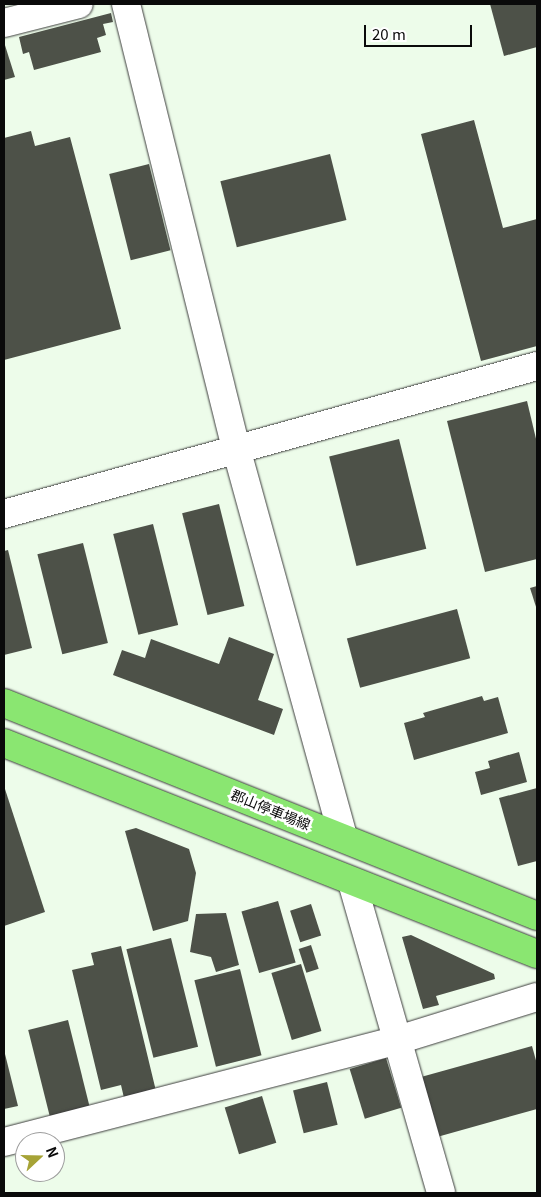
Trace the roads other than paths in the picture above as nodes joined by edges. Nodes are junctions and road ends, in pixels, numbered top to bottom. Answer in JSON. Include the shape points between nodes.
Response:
{"nodes":[{"id":1,"x":79,"y":4,"type":"edge"},
{"id":2,"x":126,"y":4,"type":"edge"},
{"id":3,"x":4,"y":23,"type":"edge"},
{"id":4,"x":537,"y":366,"type":"edge"},
{"id":5,"x":236,"y":448,"type":"junction"},
{"id":6,"x":4,"y":514,"type":"edge"},
{"id":7,"x":4,"y":703,"type":"edge"},
{"id":8,"x":4,"y":743,"type":"edge"},
{"id":9,"x":343,"y":838,"type":"junction"},
{"id":10,"x":352,"y":882,"type":"junction"},
{"id":11,"x":537,"y":916,"type":"edge"},
{"id":12,"x":537,"y":954,"type":"edge"},
{"id":13,"x":537,"y":997,"type":"edge"},
{"id":14,"x":398,"y":1040,"type":"junction"},
{"id":15,"x":4,"y":1142,"type":"edge"},
{"id":16,"x":441,"y":1193,"type":"edge"}],
"edges":[{"from":1,"to":3,"type":"street"},
{"from":2,"to":5,"type":"street"},
{"from":4,"to":5,"type":"street"},
{"from":5,"to":6,"type":"street"},
{"from":5,"to":9,"type":"street"},
{"from":7,"to":9,"type":"main road","name":"郡山停車場線"},
{"from":8,"to":10,"type":"main road"},
{"from":9,"to":11,"type":"main road","name":"郡山停車場線"},
{"from":10,"to":12,"type":"main road"},
{"from":10,"to":14,"type":"street"},
{"from":13,"to":14,"type":"street"},
{"from":14,"to":15,"type":"street"},
{"from":14,"to":16,"type":"street"}]}
